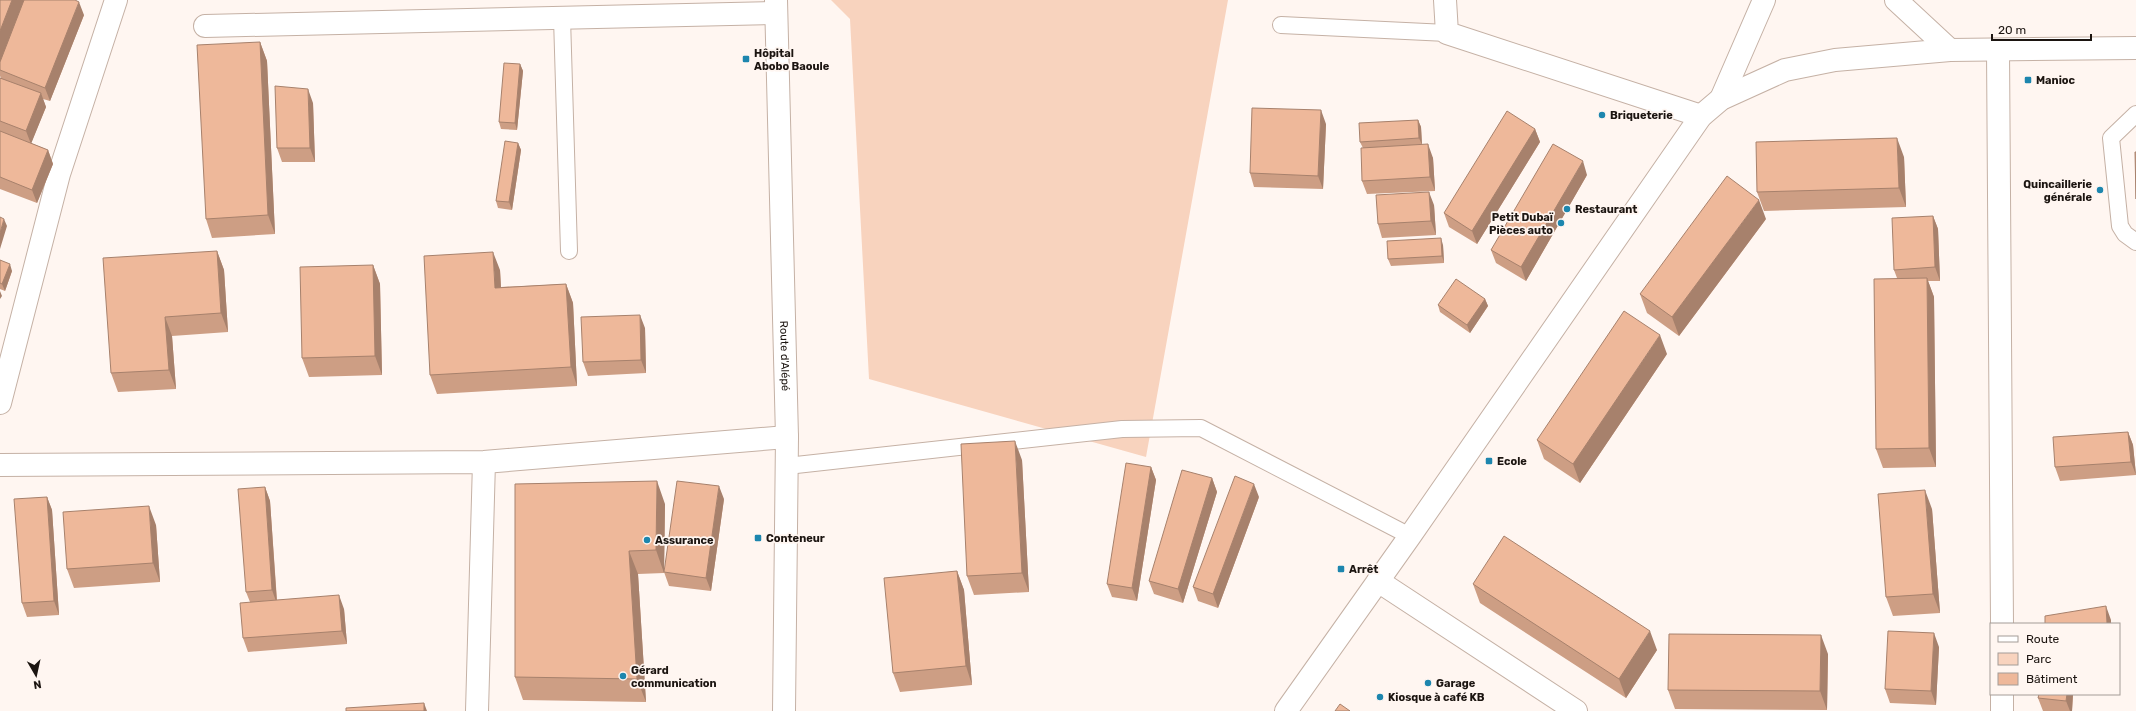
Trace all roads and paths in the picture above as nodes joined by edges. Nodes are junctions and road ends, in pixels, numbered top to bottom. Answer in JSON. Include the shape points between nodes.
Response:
{"nodes":[{"id":1,"x":116,"y":0,"type":"edge"},
{"id":2,"x":1445,"y":0,"type":"edge"},
{"id":3,"x":1764,"y":0,"type":"edge"},
{"id":4,"x":1896,"y":0,"type":"edge"},
{"id":5,"x":776,"y":6,"type":"edge"},
{"id":6,"x":562,"y":18,"type":"junction"},
{"id":7,"x":1281,"y":25,"type":"dead end"},
{"id":8,"x":205,"y":26,"type":"dead end"},
{"id":9,"x":1447,"y":33,"type":"junction"},
{"id":10,"x":2136,"y":48,"type":"edge"},
{"id":11,"x":1950,"y":50,"type":"junction"},
{"id":12,"x":1998,"y":50,"type":"junction"},
{"id":13,"x":1721,"y":99,"type":"junction"},
{"id":14,"x":2136,"y":114,"type":"edge"},
{"id":15,"x":1701,"y":116,"type":"junction"},
{"id":16,"x":2136,"y":242,"type":"edge"},
{"id":17,"x":569,"y":251,"type":"dead end"},
{"id":18,"x":0,"y":403,"type":"edge"},
{"id":19,"x":787,"y":437,"type":"junction"},
{"id":20,"x":484,"y":462,"type":"junction"},
{"id":21,"x":0,"y":465,"type":"edge"},
{"id":22,"x":787,"y":466,"type":"junction"},
{"id":23,"x":1410,"y":536,"type":"junction"},
{"id":24,"x":1378,"y":581,"type":"junction"},
{"id":25,"x":2002,"y":623,"type":"edge"},
{"id":26,"x":2002,"y":695,"type":"edge"},
{"id":27,"x":477,"y":711,"type":"edge"},
{"id":28,"x":784,"y":711,"type":"edge"},
{"id":29,"x":1286,"y":711,"type":"edge"},
{"id":30,"x":1576,"y":711,"type":"edge"},
{"id":31,"x":2002,"y":711,"type":"edge"}],
"edges":[{"from":1,"to":18,"type":"street","via":[[59,174]]},
{"from":2,"to":9,"type":"street"},
{"from":3,"to":13,"type":"street"},
{"from":4,"to":11,"type":"street"},
{"from":5,"to":6,"type":"street"},
{"from":5,"to":19,"type":"street","name":"Route d'Alépé"},
{"from":6,"to":8,"type":"street"},
{"from":6,"to":17,"type":"lane"},
{"from":7,"to":9,"type":"lane"},
{"from":9,"to":15,"type":"street"},
{"from":10,"to":12,"type":"street"},
{"from":11,"to":12,"type":"street"},
{"from":11,"to":13,"type":"street","via":[[1835,60],[1785,70]]},
{"from":12,"to":25,"type":"street"},
{"from":13,"to":15,"type":"street"},
{"from":14,"to":16,"type":"lane","via":[[2110,138],[2120,226],[2125,234]]},
{"from":15,"to":23,"type":"street"},
{"from":19,"to":20,"type":"street"},
{"from":19,"to":22,"type":"street","name":"Route d'Alépé"},
{"from":20,"to":21,"type":"street"},
{"from":20,"to":27,"type":"street"},
{"from":22,"to":23,"type":"lane","via":[[1122,429],[1202,428]]},
{"from":22,"to":28,"type":"street","name":"Route d'Alépé"},
{"from":23,"to":24,"type":"street"},
{"from":24,"to":29,"type":"street"},
{"from":24,"to":30,"type":"street"},
{"from":26,"to":31,"type":"street"}]}
